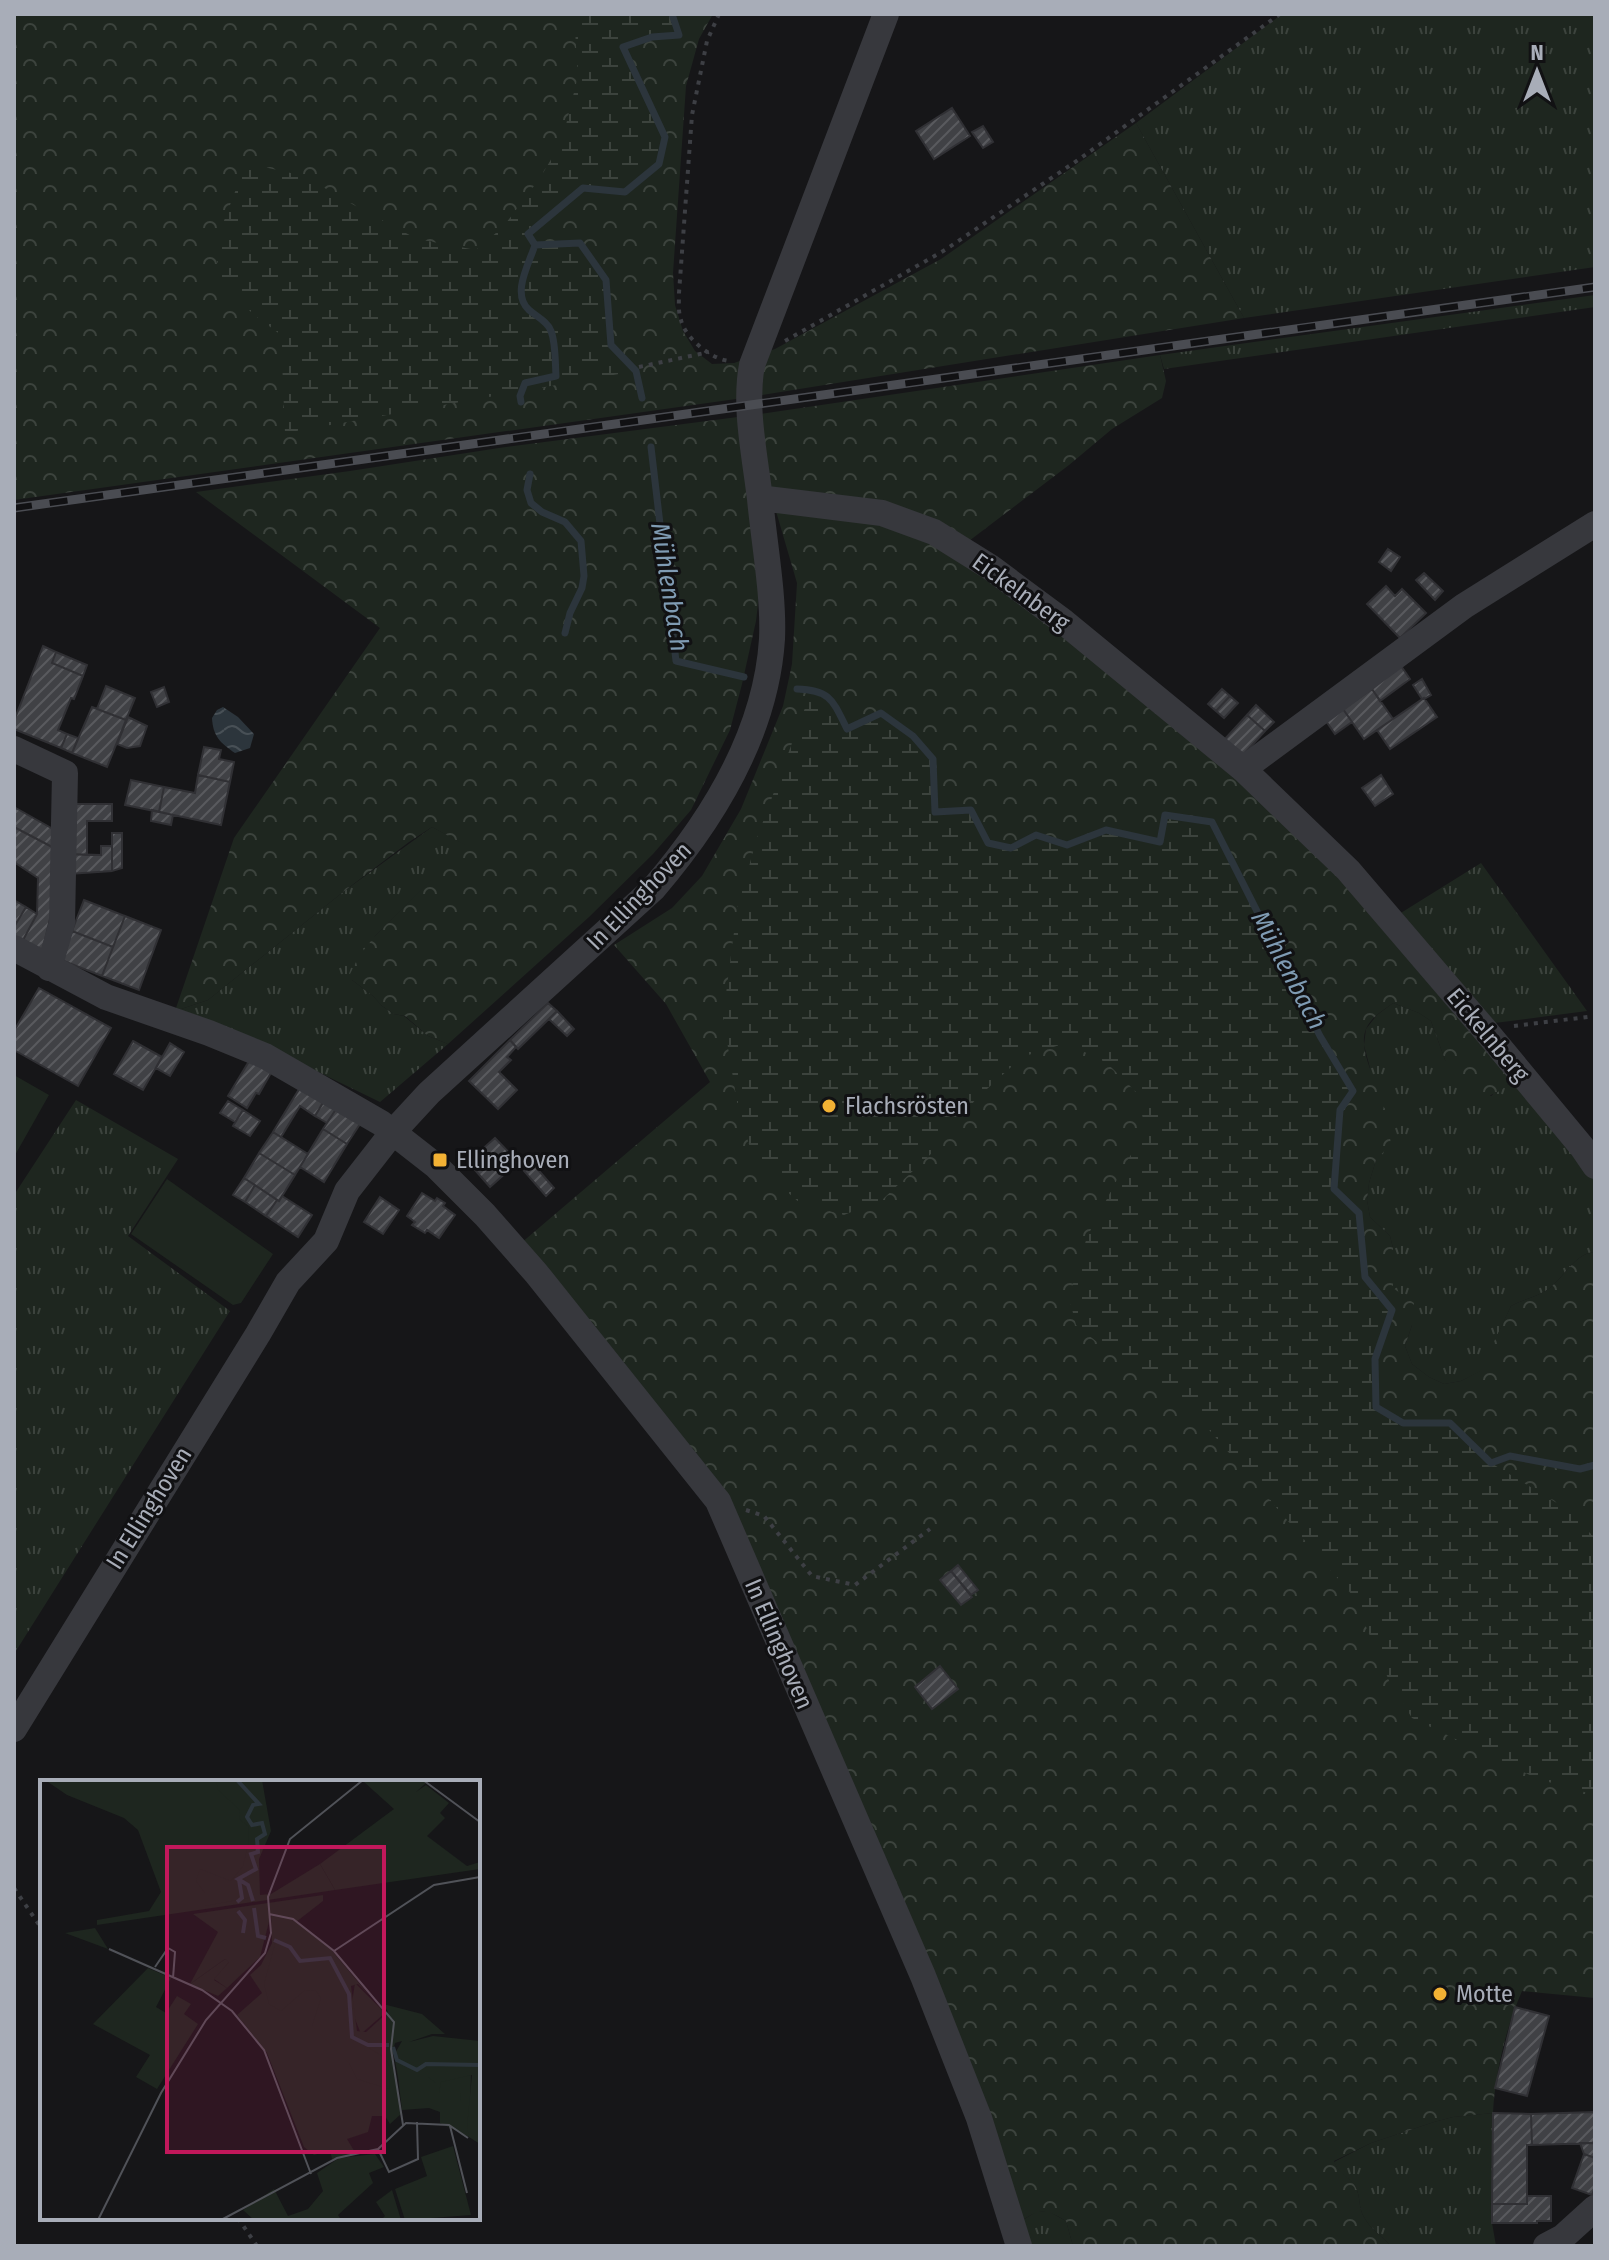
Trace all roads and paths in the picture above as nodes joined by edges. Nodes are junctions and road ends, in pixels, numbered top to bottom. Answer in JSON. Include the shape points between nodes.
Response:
{"nodes":[{"id":1,"x":719,"y":14,"type":"edge"},
{"id":2,"x":886,"y":14,"type":"edge"},
{"id":3,"x":1280,"y":14,"type":"edge"},
{"id":4,"x":709,"y":352,"type":"junction"},
{"id":5,"x":756,"y":355,"type":"junction"},
{"id":6,"x":639,"y":367,"type":"dead end"},
{"id":7,"x":760,"y":498,"type":"junction"},
{"id":8,"x":1595,"y":524,"type":"edge"},
{"id":9,"x":14,"y":749,"type":"edge"},
{"id":10,"x":1243,"y":769,"type":"junction"},
{"id":11,"x":14,"y":948,"type":"edge"},
{"id":12,"x":49,"y":968,"type":"junction"},
{"id":13,"x":1595,"y":1016,"type":"edge"},
{"id":14,"x":1485,"y":1030,"type":"junction"},
{"id":15,"x":393,"y":1132,"type":"junction"},
{"id":16,"x":1595,"y":1166,"type":"edge"},
{"id":17,"x":718,"y":1501,"type":"junction"},
{"id":18,"x":930,"y":1529,"type":"dead end"},
{"id":19,"x":14,"y":1729,"type":"edge"},
{"id":20,"x":14,"y":1888,"type":"edge"},
{"id":21,"x":40,"y":1926,"type":"edge"},
{"id":22,"x":1595,"y":2208,"type":"edge"},
{"id":23,"x":239,"y":2220,"type":"edge"},
{"id":24,"x":1559,"y":2243,"type":"edge"},
{"id":25,"x":257,"y":2246,"type":"edge"},
{"id":26,"x":1019,"y":2246,"type":"edge"}],
"edges":[{"from":1,"to":4,"type":"path","via":[[707,41],[692,115],[679,293],[686,333]]},
{"from":2,"to":5,"type":"street"},
{"from":3,"to":5,"type":"path","via":[[945,250]]},
{"from":4,"to":5,"type":"path","via":[[723,361]]},
{"from":4,"to":6,"type":"path"},
{"from":5,"to":7,"type":"street","via":[[749,380]]},
{"from":7,"to":10,"type":"street","name":"Eickelnberg","via":[[882,513],[934,532],[1064,622]]},
{"from":7,"to":15,"type":"street","name":"In Ellinghoven","via":[[772,638],[766,677],[754,723],[706,823],[653,889]]},
{"from":8,"to":10,"type":"street","via":[[1464,606]]},
{"from":9,"to":12,"type":"street","via":[[65,773],[62,923]]},
{"from":10,"to":14,"type":"street","name":"Eickelnberg","via":[[1348,870]]},
{"from":11,"to":12,"type":"street","name":"In Ellinghoven"},
{"from":12,"to":15,"type":"street","name":"In Ellinghoven","via":[[106,997],[265,1056]]},
{"from":13,"to":14,"type":"path"},
{"from":14,"to":16,"type":"street","name":"Eickelnberg"},
{"from":15,"to":17,"type":"street","name":"In Ellinghoven","via":[[460,1189],[526,1261]]},
{"from":15,"to":19,"type":"street","name":"In Ellinghoven","via":[[347,1191],[326,1241],[288,1282]]},
{"from":17,"to":18,"type":"path","via":[[764,1516],[812,1576],[855,1585]]},
{"from":17,"to":26,"type":"street","name":"In Ellinghoven","via":[[923,1976],[979,2118]]},
{"from":20,"to":21,"type":"path"},
{"from":22,"to":24,"type":"street"},
{"from":23,"to":25,"type":"path"}]}
